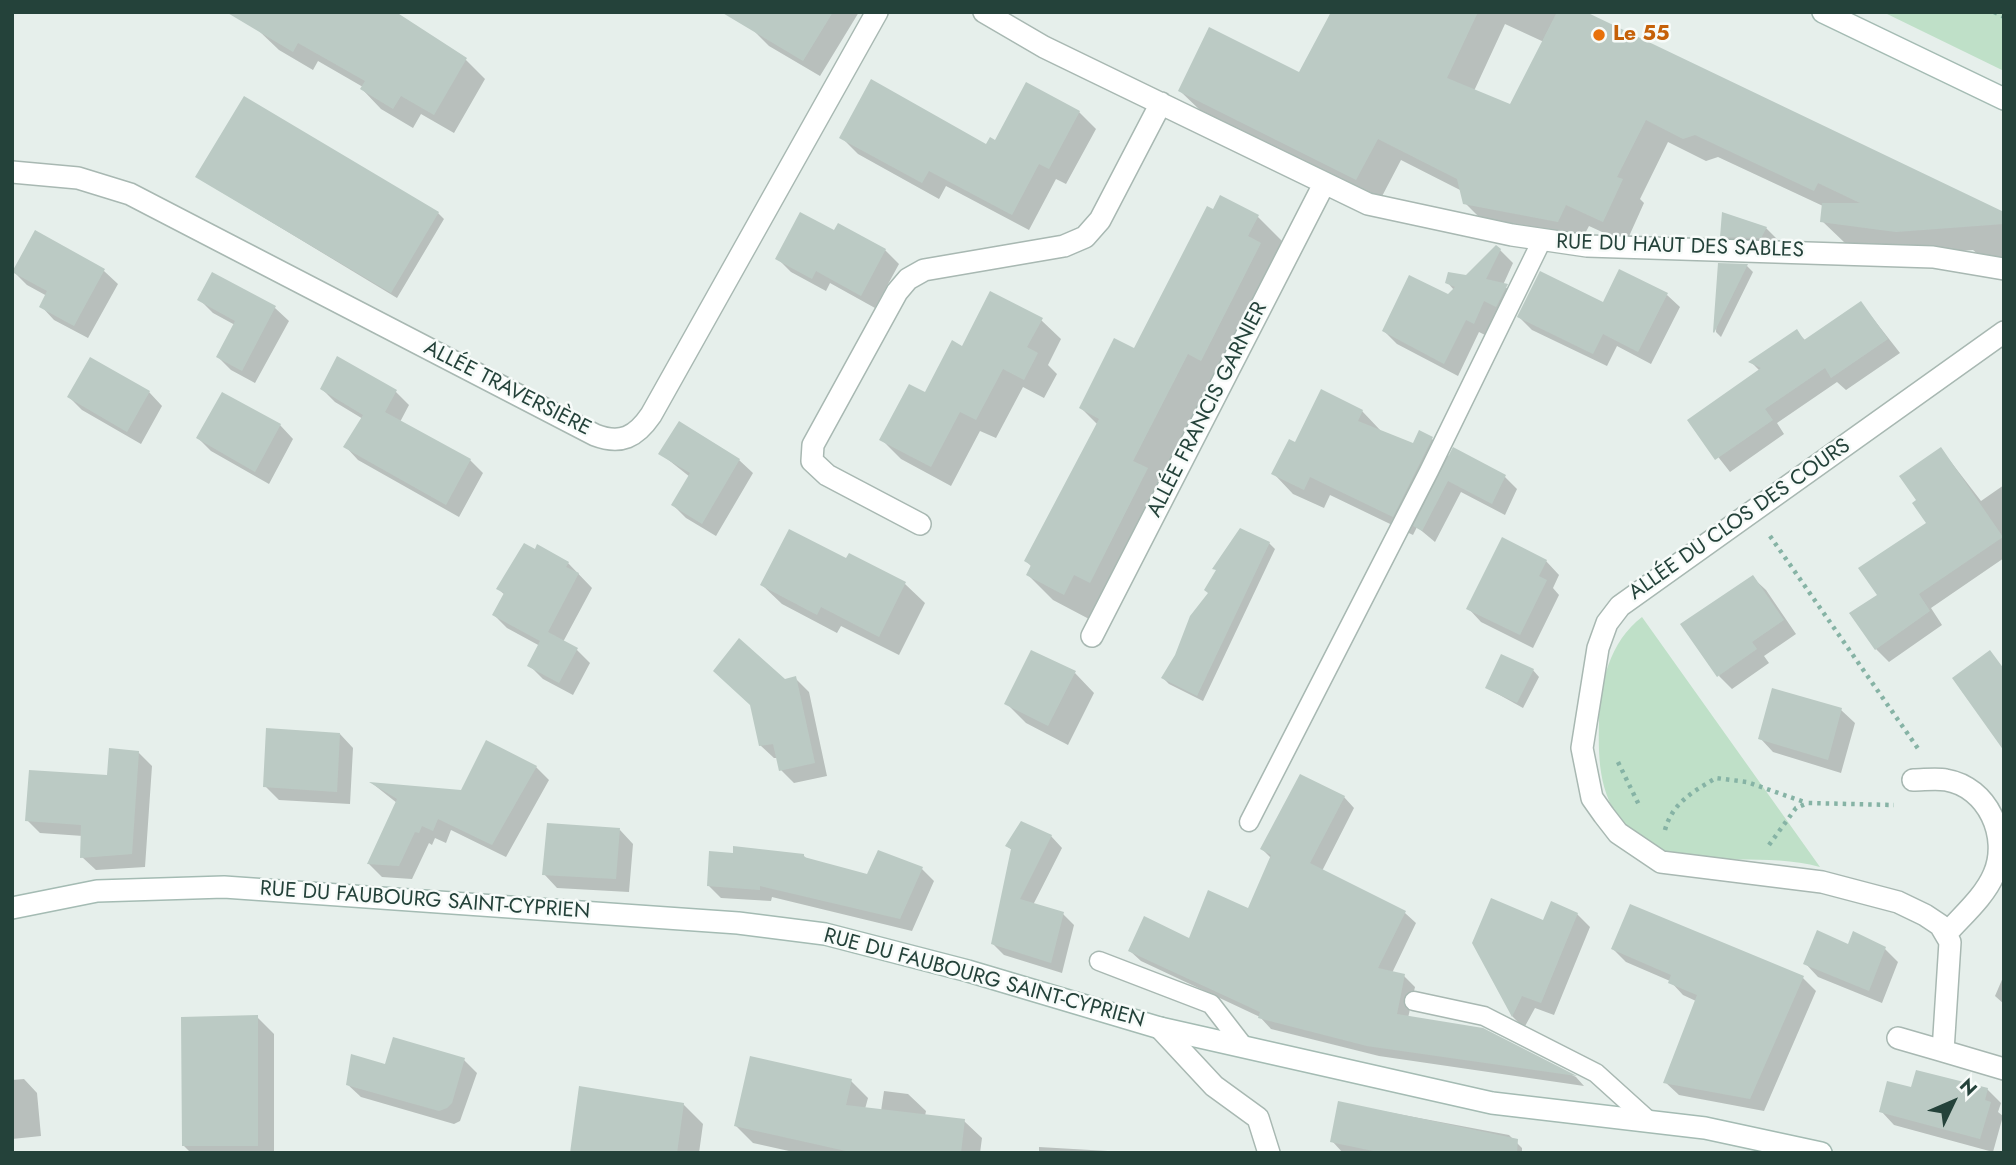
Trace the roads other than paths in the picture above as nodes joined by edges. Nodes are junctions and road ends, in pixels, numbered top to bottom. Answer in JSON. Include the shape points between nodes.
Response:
{"nodes":[{"id":1,"x":877,"y":12,"type":"edge"},
{"id":2,"x":984,"y":12,"type":"edge"},
{"id":3,"x":1823,"y":12,"type":"edge"},
{"id":4,"x":2004,"y":99,"type":"edge"},
{"id":5,"x":1161,"y":103,"type":"junction"},
{"id":6,"x":12,"y":172,"type":"edge"},
{"id":7,"x":1324,"y":184,"type":"junction"},
{"id":8,"x":1542,"y":240,"type":"junction"},
{"id":9,"x":2004,"y":269,"type":"edge"},
{"id":10,"x":2004,"y":332,"type":"edge"},
{"id":11,"x":920,"y":524,"type":"dead end"},
{"id":12,"x":1092,"y":636,"type":"dead end"},
{"id":13,"x":1913,"y":780,"type":"road end"},
{"id":14,"x":1249,"y":822,"type":"dead end"},
{"id":15,"x":12,"y":908,"type":"edge"},
{"id":16,"x":1947,"y":933,"type":"junction"},
{"id":17,"x":1099,"y":961,"type":"dead end"},
{"id":18,"x":1414,"y":1002,"type":"dead end"},
{"id":19,"x":1160,"y":1028,"type":"junction"},
{"id":20,"x":1898,"y":1038,"type":"dead end"},
{"id":21,"x":1245,"y":1048,"type":"junction"},
{"id":22,"x":1943,"y":1051,"type":"junction"},
{"id":23,"x":2004,"y":1069,"type":"edge"},
{"id":24,"x":1648,"y":1120,"type":"junction"},
{"id":25,"x":1269,"y":1153,"type":"edge"},
{"id":26,"x":1821,"y":1153,"type":"edge"}],
"edges":[{"from":1,"to":6,"type":"street","name":"ALLÉE TRAVERSIÈRE","via":[[651,415],[634,436],[621,440],[595,435],[130,194],[78,178]]},
{"from":2,"to":5,"type":"street","name":"RUE DU HAUT DES SABLES","via":[[1044,47]]},
{"from":3,"to":4,"type":"street"},
{"from":5,"to":7,"type":"street","name":"RUE DU HAUT DES SABLES"},
{"from":5,"to":11,"type":"street","via":[[1100,220],[1085,237],[1064,246],[925,270],[897,292],[813,445],[812,461],[827,475]]},
{"from":7,"to":8,"type":"street","name":"RUE DU HAUT DES SABLES","via":[[1368,204]]},
{"from":7,"to":12,"type":"street","name":"ALLÉE FRANCIS GARNIER"},
{"from":8,"to":9,"type":"street","name":"RUE DU HAUT DES SABLES","via":[[1587,246],[1933,257]]},
{"from":8,"to":14,"type":"lane"},
{"from":10,"to":16,"type":"street","name":"ALLÉE DU CLOS DES COURS","via":[[1636,593],[1607,623],[1598,648],[1582,748],[1592,798],[1618,833],[1661,862],[1822,882],[1899,902],[1926,915]]},
{"from":13,"to":16,"type":"street","via":[[1947,780],[1974,794],[1990,811],[1998,833],[1999,858],[1990,883]]},
{"from":15,"to":19,"type":"street","name":"RUE DU FAUBOURG SAINT-CYPRIEN","via":[[97,891],[224,887],[738,923],[825,934]]},
{"from":16,"to":22,"type":"street","via":[[1952,951]]},
{"from":17,"to":21,"type":"lane","via":[[1211,1004]]},
{"from":18,"to":24,"type":"lane","via":[[1484,1016],[1596,1073]]},
{"from":19,"to":21,"type":"street","name":"RUE DU FAUBOURG SAINT-CYPRIEN"},
{"from":19,"to":25,"type":"street","via":[[1214,1086],[1258,1118]]},
{"from":20,"to":22,"type":"street"},
{"from":21,"to":24,"type":"street","name":"RUE DU FAUBOURG SAINT-CYPRIEN","via":[[1492,1102]]},
{"from":22,"to":23,"type":"street"},
{"from":24,"to":26,"type":"street","name":"RUE DU FAUBOURG SAINT-CYPRIEN"}]}
